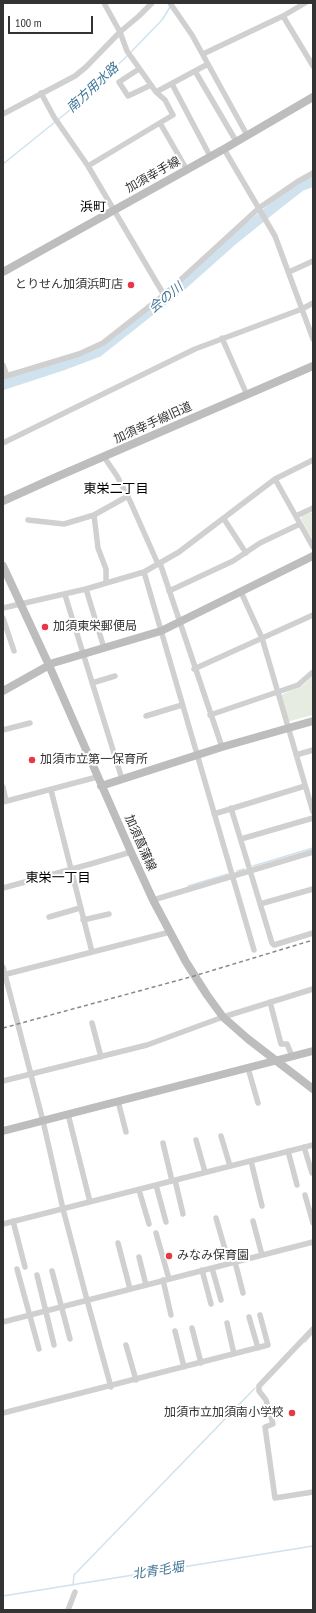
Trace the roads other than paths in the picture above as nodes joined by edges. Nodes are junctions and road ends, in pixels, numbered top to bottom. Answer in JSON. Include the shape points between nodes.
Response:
{"nodes":[{"id":1,"x":104,"y":3,"type":"edge"},
{"id":2,"x":152,"y":3,"type":"edge"},
{"id":3,"x":170,"y":3,"type":"edge"},
{"id":4,"x":305,"y":3,"type":"edge"},
{"id":5,"x":283,"y":16,"type":"junction"},
{"id":6,"x":120,"y":32,"type":"junction"},
{"id":7,"x":203,"y":54,"type":"junction"},
{"id":8,"x":208,"y":64,"type":"junction"},
{"id":9,"x":313,"y":66,"type":"edge"},
{"id":10,"x":139,"y":69,"type":"junction"},
{"id":11,"x":195,"y":71,"type":"junction"},
{"id":12,"x":172,"y":84,"type":"junction"},
{"id":13,"x":151,"y":85,"type":"junction"},
{"id":14,"x":156,"y":92,"type":"junction"},
{"id":15,"x":41,"y":93,"type":"junction"},
{"id":16,"x":313,"y":97,"type":"edge"},
{"id":17,"x":3,"y":114,"type":"edge"},
{"id":18,"x":160,"y":122,"type":"junction"},
{"id":19,"x":247,"y":135,"type":"junction"},
{"id":20,"x":236,"y":141,"type":"junction"},
{"id":21,"x":224,"y":149,"type":"junction"},
{"id":22,"x":210,"y":156,"type":"junction"},
{"id":23,"x":88,"y":166,"type":"junction"},
{"id":24,"x":187,"y":170,"type":"junction"},
{"id":25,"x":313,"y":173,"type":"edge"},
{"id":26,"x":260,"y":209,"type":"junction"},
{"id":27,"x":113,"y":211,"type":"junction"},
{"id":28,"x":313,"y":261,"type":"edge"},
{"id":29,"x":3,"y":272,"type":"edge"},
{"id":30,"x":289,"y":272,"type":"junction"},
{"id":31,"x":164,"y":295,"type":"junction"},
{"id":32,"x":313,"y":303,"type":"edge"},
{"id":33,"x":302,"y":309,"type":"junction"},
{"id":34,"x":222,"y":338,"type":"junction"},
{"id":35,"x":313,"y":339,"type":"edge"},
{"id":36,"x":3,"y":365,"type":"edge"},
{"id":37,"x":313,"y":366,"type":"edge"},
{"id":38,"x":5,"y":377,"type":"edge"},
{"id":39,"x":247,"y":395,"type":"junction"},
{"id":40,"x":3,"y":443,"type":"edge"},
{"id":41,"x":104,"y":458,"type":"junction"},
{"id":42,"x":313,"y":460,"type":"edge"},
{"id":43,"x":275,"y":479,"type":"junction"},
{"id":44,"x":128,"y":496,"type":"junction"},
{"id":45,"x":3,"y":501,"type":"edge"},
{"id":46,"x":313,"y":508,"type":"edge"},
{"id":47,"x":94,"y":515,"type":"junction"},
{"id":48,"x":296,"y":516,"type":"junction"},
{"id":49,"x":224,"y":518,"type":"junction"},
{"id":50,"x":28,"y":520,"type":"dead end"},
{"id":51,"x":300,"y":524,"type":"junction"},
{"id":52,"x":313,"y":547,"type":"edge"},
{"id":53,"x":246,"y":553,"type":"junction"},
{"id":54,"x":313,"y":556,"type":"edge"},
{"id":55,"x":159,"y":564,"type":"junction"},
{"id":56,"x":3,"y":566,"type":"edge"},
{"id":57,"x":144,"y":572,"type":"junction"},
{"id":58,"x":106,"y":582,"type":"junction"},
{"id":59,"x":86,"y":589,"type":"junction"},
{"id":60,"x":169,"y":591,"type":"junction"},
{"id":61,"x":241,"y":592,"type":"junction"},
{"id":62,"x":65,"y":595,"type":"junction"},
{"id":63,"x":22,"y":605,"type":"junction"},
{"id":64,"x":3,"y":608,"type":"edge"},
{"id":65,"x":313,"y":615,"type":"edge"},
{"id":66,"x":3,"y":618,"type":"edge"},
{"id":67,"x":180,"y":623,"type":"junction"},
{"id":68,"x":161,"y":631,"type":"junction"},
{"id":69,"x":262,"y":638,"type":"junction"},
{"id":70,"x":104,"y":648,"type":"junction"},
{"id":71,"x":14,"y":651,"type":"dead end"},
{"id":72,"x":83,"y":654,"type":"junction"},
{"id":73,"x":49,"y":666,"type":"junction"},
{"id":74,"x":194,"y":669,"type":"junction"},
{"id":75,"x":313,"y":672,"type":"edge"},
{"id":76,"x":115,"y":676,"type":"dead end"},
{"id":77,"x":92,"y":683,"type":"junction"},
{"id":78,"x":3,"y":691,"type":"edge"},
{"id":79,"x":279,"y":692,"type":"junction"},
{"id":80,"x":182,"y":705,"type":"junction"},
{"id":81,"x":210,"y":715,"type":"junction"},
{"id":82,"x":146,"y":716,"type":"dead end"},
{"id":83,"x":313,"y":721,"type":"edge"},
{"id":84,"x":30,"y":723,"type":"dead end"},
{"id":85,"x":289,"y":727,"type":"junction"},
{"id":86,"x":3,"y":730,"type":"edge"},
{"id":87,"x":222,"y":747,"type":"junction"},
{"id":88,"x":313,"y":750,"type":"edge"},
{"id":89,"x":197,"y":755,"type":"junction"},
{"id":90,"x":296,"y":755,"type":"junction"},
{"id":91,"x":97,"y":778,"type":"junction"},
{"id":92,"x":122,"y":779,"type":"junction"},
{"id":93,"x":101,"y":786,"type":"junction"},
{"id":94,"x":305,"y":786,"type":"junction"},
{"id":95,"x":3,"y":787,"type":"edge"},
{"id":96,"x":51,"y":790,"type":"junction"},
{"id":97,"x":5,"y":801,"type":"edge"},
{"id":98,"x":231,"y":808,"type":"junction"},
{"id":99,"x":313,"y":812,"type":"edge"},
{"id":100,"x":214,"y":814,"type":"junction"},
{"id":101,"x":313,"y":818,"type":"edge"},
{"id":102,"x":241,"y":839,"type":"junction"},
{"id":103,"x":131,"y":852,"type":"junction"},
{"id":104,"x":313,"y":852,"type":"edge"},
{"id":105,"x":71,"y":869,"type":"junction"},
{"id":106,"x":250,"y":870,"type":"junction"},
{"id":107,"x":233,"y":875,"type":"junction"},
{"id":108,"x":3,"y":888,"type":"edge"},
{"id":109,"x":313,"y":889,"type":"edge"},
{"id":110,"x":153,"y":900,"type":"junction"},
{"id":111,"x":260,"y":904,"type":"junction"},
{"id":112,"x":80,"y":908,"type":"junction"},
{"id":113,"x":109,"y":914,"type":"dead end"},
{"id":114,"x":49,"y":917,"type":"dead end"},
{"id":115,"x":83,"y":920,"type":"junction"},
{"id":116,"x":170,"y":932,"type":"junction"},
{"id":117,"x":313,"y":933,"type":"edge"},
{"id":118,"x":254,"y":950,"type":"dead end"},
{"id":119,"x":92,"y":952,"type":"junction"},
{"id":120,"x":3,"y":967,"type":"edge"},
{"id":121,"x":4,"y":975,"type":"edge"},
{"id":122,"x":313,"y":989,"type":"edge"},
{"id":123,"x":270,"y":1002,"type":"junction"},
{"id":124,"x":223,"y":1017,"type":"junction"},
{"id":125,"x":92,"y":1023,"type":"dead end"},
{"id":126,"x":313,"y":1051,"type":"edge"},
{"id":127,"x":292,"y":1056,"type":"junction"},
{"id":128,"x":101,"y":1057,"type":"junction"},
{"id":129,"x":276,"y":1060,"type":"junction"},
{"id":130,"x":248,"y":1068,"type":"junction"},
{"id":131,"x":31,"y":1075,"type":"junction"},
{"id":132,"x":3,"y":1081,"type":"edge"},
{"id":133,"x":313,"y":1089,"type":"edge"},
{"id":134,"x":118,"y":1101,"type":"junction"},
{"id":135,"x":258,"y":1103,"type":"dead end"},
{"id":136,"x":68,"y":1114,"type":"junction"},
{"id":137,"x":43,"y":1120,"type":"junction"},
{"id":138,"x":3,"y":1131,"type":"edge"},
{"id":139,"x":126,"y":1132,"type":"dead end"},
{"id":140,"x":221,"y":1136,"type":"dead end"},
{"id":141,"x":196,"y":1140,"type":"dead end"},
{"id":142,"x":162,"y":1143,"type":"dead end"},
{"id":143,"x":313,"y":1145,"type":"edge"},
{"id":144,"x":304,"y":1147,"type":"junction"},
{"id":145,"x":288,"y":1151,"type":"junction"},
{"id":146,"x":251,"y":1161,"type":"junction"},
{"id":147,"x":230,"y":1166,"type":"junction"},
{"id":148,"x":206,"y":1172,"type":"junction"},
{"id":149,"x":312,"y":1173,"type":"dead end"},
{"id":150,"x":174,"y":1181,"type":"junction"},
{"id":151,"x":156,"y":1185,"type":"junction"},
{"id":152,"x":297,"y":1185,"type":"dead end"},
{"id":153,"x":139,"y":1190,"type":"junction"},
{"id":154,"x":305,"y":1195,"type":"dead end"},
{"id":155,"x":90,"y":1202,"type":"junction"},
{"id":156,"x":262,"y":1206,"type":"dead end"},
{"id":157,"x":64,"y":1209,"type":"junction"},
{"id":158,"x":184,"y":1214,"type":"dead end"},
{"id":159,"x":216,"y":1218,"type":"dead end"},
{"id":160,"x":253,"y":1221,"type":"dead end"},
{"id":161,"x":13,"y":1222,"type":"junction"},
{"id":162,"x":166,"y":1222,"type":"dead end"},
{"id":163,"x":313,"y":1223,"type":"edge"},
{"id":164,"x":3,"y":1224,"type":"edge"},
{"id":165,"x":148,"y":1224,"type":"dead end"},
{"id":166,"x":156,"y":1233,"type":"dead end"},
{"id":167,"x":313,"y":1242,"type":"edge"},
{"id":168,"x":118,"y":1243,"type":"dead end"},
{"id":169,"x":262,"y":1255,"type":"junction"},
{"id":170,"x":139,"y":1257,"type":"dead end"},
{"id":171,"x":232,"y":1263,"type":"junction"},
{"id":172,"x":25,"y":1267,"type":"dead end"},
{"id":173,"x":212,"y":1268,"type":"junction"},
{"id":174,"x":17,"y":1269,"type":"dead end"},
{"id":175,"x":202,"y":1270,"type":"junction"},
{"id":176,"x":52,"y":1271,"type":"dead end"},
{"id":177,"x":37,"y":1275,"type":"dead end"},
{"id":178,"x":166,"y":1280,"type":"junction"},
{"id":179,"x":146,"y":1285,"type":"junction"},
{"id":180,"x":130,"y":1289,"type":"junction"},
{"id":181,"x":243,"y":1293,"type":"dead end"},
{"id":182,"x":87,"y":1300,"type":"junction"},
{"id":183,"x":221,"y":1300,"type":"dead end"},
{"id":184,"x":211,"y":1304,"type":"dead end"},
{"id":185,"x":62,"y":1306,"type":"junction"},
{"id":186,"x":45,"y":1311,"type":"junction"},
{"id":187,"x":29,"y":1315,"type":"junction"},
{"id":188,"x":260,"y":1315,"type":"dead end"},
{"id":189,"x":171,"y":1316,"type":"dead end"},
{"id":190,"x":249,"y":1317,"type":"dead end"},
{"id":191,"x":3,"y":1322,"type":"edge"},
{"id":192,"x":227,"y":1323,"type":"dead end"},
{"id":193,"x":192,"y":1328,"type":"dead end"},
{"id":194,"x":313,"y":1329,"type":"edge"},
{"id":195,"x":175,"y":1331,"type":"dead end"},
{"id":196,"x":70,"y":1339,"type":"dead end"},
{"id":197,"x":54,"y":1345,"type":"dead end"},
{"id":198,"x":126,"y":1345,"type":"dead end"},
{"id":199,"x":258,"y":1348,"type":"junction"},
{"id":200,"x":39,"y":1349,"type":"dead end"},
{"id":201,"x":234,"y":1354,"type":"junction"},
{"id":202,"x":201,"y":1363,"type":"junction"},
{"id":203,"x":184,"y":1367,"type":"junction"},
{"id":204,"x":136,"y":1380,"type":"junction"},
{"id":205,"x":111,"y":1387,"type":"junction"},
{"id":206,"x":3,"y":1413,"type":"edge"},
{"id":207,"x":313,"y":1492,"type":"edge"},
{"id":208,"x":75,"y":1592,"type":"dead end"},
{"id":209,"x":68,"y":1610,"type":"edge"}],
"edges":[{"from":1,"to":6,"type":"street"},
{"from":2,"to":6,"type":"street"},
{"from":3,"to":7,"type":"street"},
{"from":4,"to":5,"type":"street"},
{"from":5,"to":7,"type":"street"},
{"from":5,"to":9,"type":"street"},
{"from":6,"to":10,"type":"street","via":[[127,51]]},
{"from":6,"to":15,"type":"street","via":[[86,68]]},
{"from":7,"to":8,"type":"street"},
{"from":8,"to":11,"type":"street"},
{"from":8,"to":19,"type":"street"},
{"from":10,"to":13,"type":"street"},
{"from":10,"to":13,"type":"street","via":[[119,82],[128,96]]},
{"from":11,"to":12,"type":"street"},
{"from":11,"to":20,"type":"street"},
{"from":12,"to":14,"type":"street"},
{"from":12,"to":22,"type":"street"},
{"from":13,"to":14,"type":"street"},
{"from":14,"to":18,"type":"street","via":[[165,100],[173,115]]},
{"from":15,"to":17,"type":"street"},
{"from":15,"to":23,"type":"street","via":[[54,117]]},
{"from":16,"to":19,"type":"street","name":"加須幸手線"},
{"from":18,"to":23,"type":"street"},
{"from":18,"to":24,"type":"street"},
{"from":19,"to":20,"type":"street","name":"加須幸手線"},
{"from":20,"to":21,"type":"street","name":"加須幸手線"},
{"from":21,"to":22,"type":"street","name":"加須幸手線"},
{"from":21,"to":26,"type":"street"},
{"from":22,"to":24,"type":"street","name":"加須幸手線"},
{"from":23,"to":27,"type":"street"},
{"from":24,"to":27,"type":"street","name":"加須幸手線"},
{"from":25,"to":26,"type":"street"},
{"from":26,"to":30,"type":"street","via":[[268,221]]},
{"from":26,"to":31,"type":"street"},
{"from":27,"to":29,"type":"street","name":"加須幸手線"},
{"from":27,"to":31,"type":"street"},
{"from":28,"to":30,"type":"street"},
{"from":30,"to":33,"type":"street"},
{"from":31,"to":38,"type":"street","via":[[103,343],[79,354]]},
{"from":32,"to":33,"type":"street"},
{"from":33,"to":34,"type":"street"},
{"from":33,"to":35,"type":"street"},
{"from":34,"to":39,"type":"street"},
{"from":34,"to":40,"type":"street","via":[[175,358]]},
{"from":36,"to":38,"type":"street"},
{"from":37,"to":39,"type":"street","name":"加須幸手線旧道"},
{"from":39,"to":41,"type":"street","name":"加須幸手線旧道"},
{"from":41,"to":44,"type":"street"},
{"from":41,"to":45,"type":"street","name":"加須幸手線旧道"},
{"from":42,"to":43,"type":"street"},
{"from":43,"to":48,"type":"street"},
{"from":43,"to":49,"type":"street"},
{"from":44,"to":47,"type":"street"},
{"from":44,"to":55,"type":"street"},
{"from":46,"to":48,"type":"street"},
{"from":47,"to":50,"type":"street","via":[[64,524]]},
{"from":47,"to":58,"type":"street","via":[[98,548],[106,569]]},
{"from":48,"to":51,"type":"street"},
{"from":49,"to":53,"type":"street"},
{"from":49,"to":55,"type":"street"},
{"from":51,"to":52,"type":"street"},
{"from":51,"to":53,"type":"street","via":[[260,543]]},
{"from":53,"to":60,"type":"street"},
{"from":54,"to":61,"type":"street"},
{"from":55,"to":57,"type":"street"},
{"from":55,"to":60,"type":"street"},
{"from":56,"to":63,"type":"street","name":"加須菖蒲線"},
{"from":57,"to":58,"type":"street"},
{"from":57,"to":68,"type":"street"},
{"from":58,"to":59,"type":"street"},
{"from":59,"to":62,"type":"street"},
{"from":59,"to":70,"type":"street"},
{"from":60,"to":67,"type":"street"},
{"from":61,"to":67,"type":"street"},
{"from":61,"to":69,"type":"street"},
{"from":62,"to":63,"type":"street"},
{"from":62,"to":72,"type":"street"},
{"from":63,"to":64,"type":"street"},
{"from":63,"to":73,"type":"street","name":"加須菖蒲線"},
{"from":65,"to":69,"type":"street"},
{"from":66,"to":71,"type":"street"},
{"from":67,"to":68,"type":"street"},
{"from":67,"to":74,"type":"street"},
{"from":68,"to":70,"type":"street"},
{"from":68,"to":80,"type":"street"},
{"from":69,"to":74,"type":"street"},
{"from":69,"to":79,"type":"street"},
{"from":70,"to":72,"type":"street"},
{"from":72,"to":73,"type":"street"},
{"from":72,"to":77,"type":"street"},
{"from":73,"to":78,"type":"street"},
{"from":73,"to":91,"type":"street","name":"加須菖蒲線"},
{"from":74,"to":81,"type":"street"},
{"from":75,"to":79,"type":"street","via":[[301,683]]},
{"from":76,"to":77,"type":"street"},
{"from":77,"to":92,"type":"street"},
{"from":79,"to":81,"type":"street"},
{"from":79,"to":85,"type":"street"},
{"from":80,"to":82,"type":"street"},
{"from":80,"to":89,"type":"street"},
{"from":81,"to":87,"type":"street"},
{"from":83,"to":85,"type":"street"},
{"from":84,"to":86,"type":"street"},
{"from":85,"to":87,"type":"street"},
{"from":85,"to":90,"type":"street"},
{"from":87,"to":89,"type":"street"},
{"from":88,"to":90,"type":"street"},
{"from":89,"to":92,"type":"street"},
{"from":89,"to":100,"type":"street"},
{"from":90,"to":94,"type":"street"},
{"from":91,"to":93,"type":"street","name":"加須菖蒲線"},
{"from":91,"to":96,"type":"street"},
{"from":92,"to":93,"type":"street"},
{"from":93,"to":103,"type":"street","name":"加須菖蒲線"},
{"from":94,"to":98,"type":"street"},
{"from":94,"to":99,"type":"street"},
{"from":95,"to":97,"type":"street"},
{"from":96,"to":97,"type":"street"},
{"from":96,"to":105,"type":"street"},
{"from":98,"to":100,"type":"street"},
{"from":98,"to":102,"type":"street"},
{"from":100,"to":107,"type":"street"},
{"from":101,"to":102,"type":"street"},
{"from":102,"to":106,"type":"street"},
{"from":103,"to":105,"type":"street"},
{"from":103,"to":110,"type":"street","name":"加須菖蒲線"},
{"from":104,"to":106,"type":"street"},
{"from":105,"to":108,"type":"street"},
{"from":105,"to":112,"type":"street"},
{"from":106,"to":107,"type":"street"},
{"from":106,"to":111,"type":"street"},
{"from":107,"to":110,"type":"street"},
{"from":107,"to":118,"type":"street"},
{"from":109,"to":111,"type":"street"},
{"from":110,"to":116,"type":"street","name":"加須菖蒲線"},
{"from":111,"to":117,"type":"street","via":[[274,945]]},
{"from":112,"to":114,"type":"street"},
{"from":112,"to":115,"type":"street"},
{"from":113,"to":115,"type":"street"},
{"from":115,"to":119,"type":"street"},
{"from":116,"to":119,"type":"street"},
{"from":116,"to":124,"type":"street","name":"加須菖蒲線","via":[[196,979]]},
{"from":119,"to":121,"type":"street"},
{"from":120,"to":121,"type":"street"},
{"from":121,"to":131,"type":"street"},
{"from":122,"to":123,"type":"street"},
{"from":123,"to":124,"type":"street"},
{"from":123,"to":127,"type":"street","via":[[281,1044],[287,1044]]},
{"from":124,"to":128,"type":"street","via":[[147,1045]]},
{"from":124,"to":129,"type":"street","name":"加須菖蒲線"},
{"from":125,"to":128,"type":"street"},
{"from":126,"to":127,"type":"street"},
{"from":127,"to":129,"type":"street"},
{"from":128,"to":131,"type":"street"},
{"from":129,"to":130,"type":"street"},
{"from":129,"to":133,"type":"street","name":"加須菖蒲線"},
{"from":130,"to":134,"type":"street"},
{"from":130,"to":135,"type":"street"},
{"from":131,"to":132,"type":"street"},
{"from":131,"to":137,"type":"street"},
{"from":134,"to":136,"type":"street"},
{"from":134,"to":139,"type":"street"},
{"from":136,"to":137,"type":"street"},
{"from":136,"to":155,"type":"street"},
{"from":137,"to":138,"type":"street"},
{"from":137,"to":157,"type":"street"},
{"from":140,"to":147,"type":"street"},
{"from":141,"to":148,"type":"street"},
{"from":142,"to":150,"type":"street"},
{"from":143,"to":144,"type":"street"},
{"from":144,"to":145,"type":"street"},
{"from":144,"to":149,"type":"street"},
{"from":145,"to":146,"type":"street"},
{"from":145,"to":152,"type":"street"},
{"from":146,"to":147,"type":"street"},
{"from":146,"to":156,"type":"street"},
{"from":147,"to":148,"type":"street"},
{"from":148,"to":150,"type":"street"},
{"from":150,"to":151,"type":"street"},
{"from":150,"to":158,"type":"street"},
{"from":151,"to":153,"type":"street"},
{"from":151,"to":162,"type":"street"},
{"from":153,"to":155,"type":"street"},
{"from":153,"to":165,"type":"street"},
{"from":154,"to":163,"type":"street"},
{"from":155,"to":157,"type":"street"},
{"from":157,"to":161,"type":"street"},
{"from":157,"to":182,"type":"street"},
{"from":159,"to":171,"type":"street"},
{"from":160,"to":169,"type":"street"},
{"from":161,"to":164,"type":"street"},
{"from":161,"to":172,"type":"street"},
{"from":166,"to":178,"type":"street"},
{"from":167,"to":169,"type":"street"},
{"from":168,"to":180,"type":"street"},
{"from":169,"to":171,"type":"street"},
{"from":170,"to":179,"type":"street"},
{"from":171,"to":173,"type":"street"},
{"from":171,"to":181,"type":"street"},
{"from":173,"to":175,"type":"street"},
{"from":173,"to":183,"type":"street"},
{"from":174,"to":187,"type":"street"},
{"from":175,"to":178,"type":"street"},
{"from":175,"to":184,"type":"street"},
{"from":176,"to":185,"type":"street"},
{"from":177,"to":186,"type":"street"},
{"from":178,"to":179,"type":"street"},
{"from":178,"to":189,"type":"street"},
{"from":179,"to":180,"type":"street"},
{"from":180,"to":182,"type":"street"},
{"from":182,"to":185,"type":"street"},
{"from":182,"to":205,"type":"street"},
{"from":185,"to":186,"type":"street"},
{"from":185,"to":196,"type":"street"},
{"from":186,"to":187,"type":"street"},
{"from":186,"to":197,"type":"street"},
{"from":187,"to":191,"type":"street"},
{"from":187,"to":200,"type":"street"},
{"from":188,"to":199,"type":"street","via":[[268,1346]]},
{"from":190,"to":199,"type":"street"},
{"from":192,"to":201,"type":"street"},
{"from":193,"to":202,"type":"street"},
{"from":194,"to":207,"type":"street","via":[[259,1386],[273,1424],[265,1427],[275,1498]]},
{"from":195,"to":203,"type":"street"},
{"from":198,"to":204,"type":"street"},
{"from":199,"to":201,"type":"street"},
{"from":201,"to":202,"type":"street"},
{"from":202,"to":203,"type":"street"},
{"from":203,"to":204,"type":"street"},
{"from":204,"to":205,"type":"street"},
{"from":205,"to":206,"type":"street"},
{"from":208,"to":209,"type":"street"}]}
